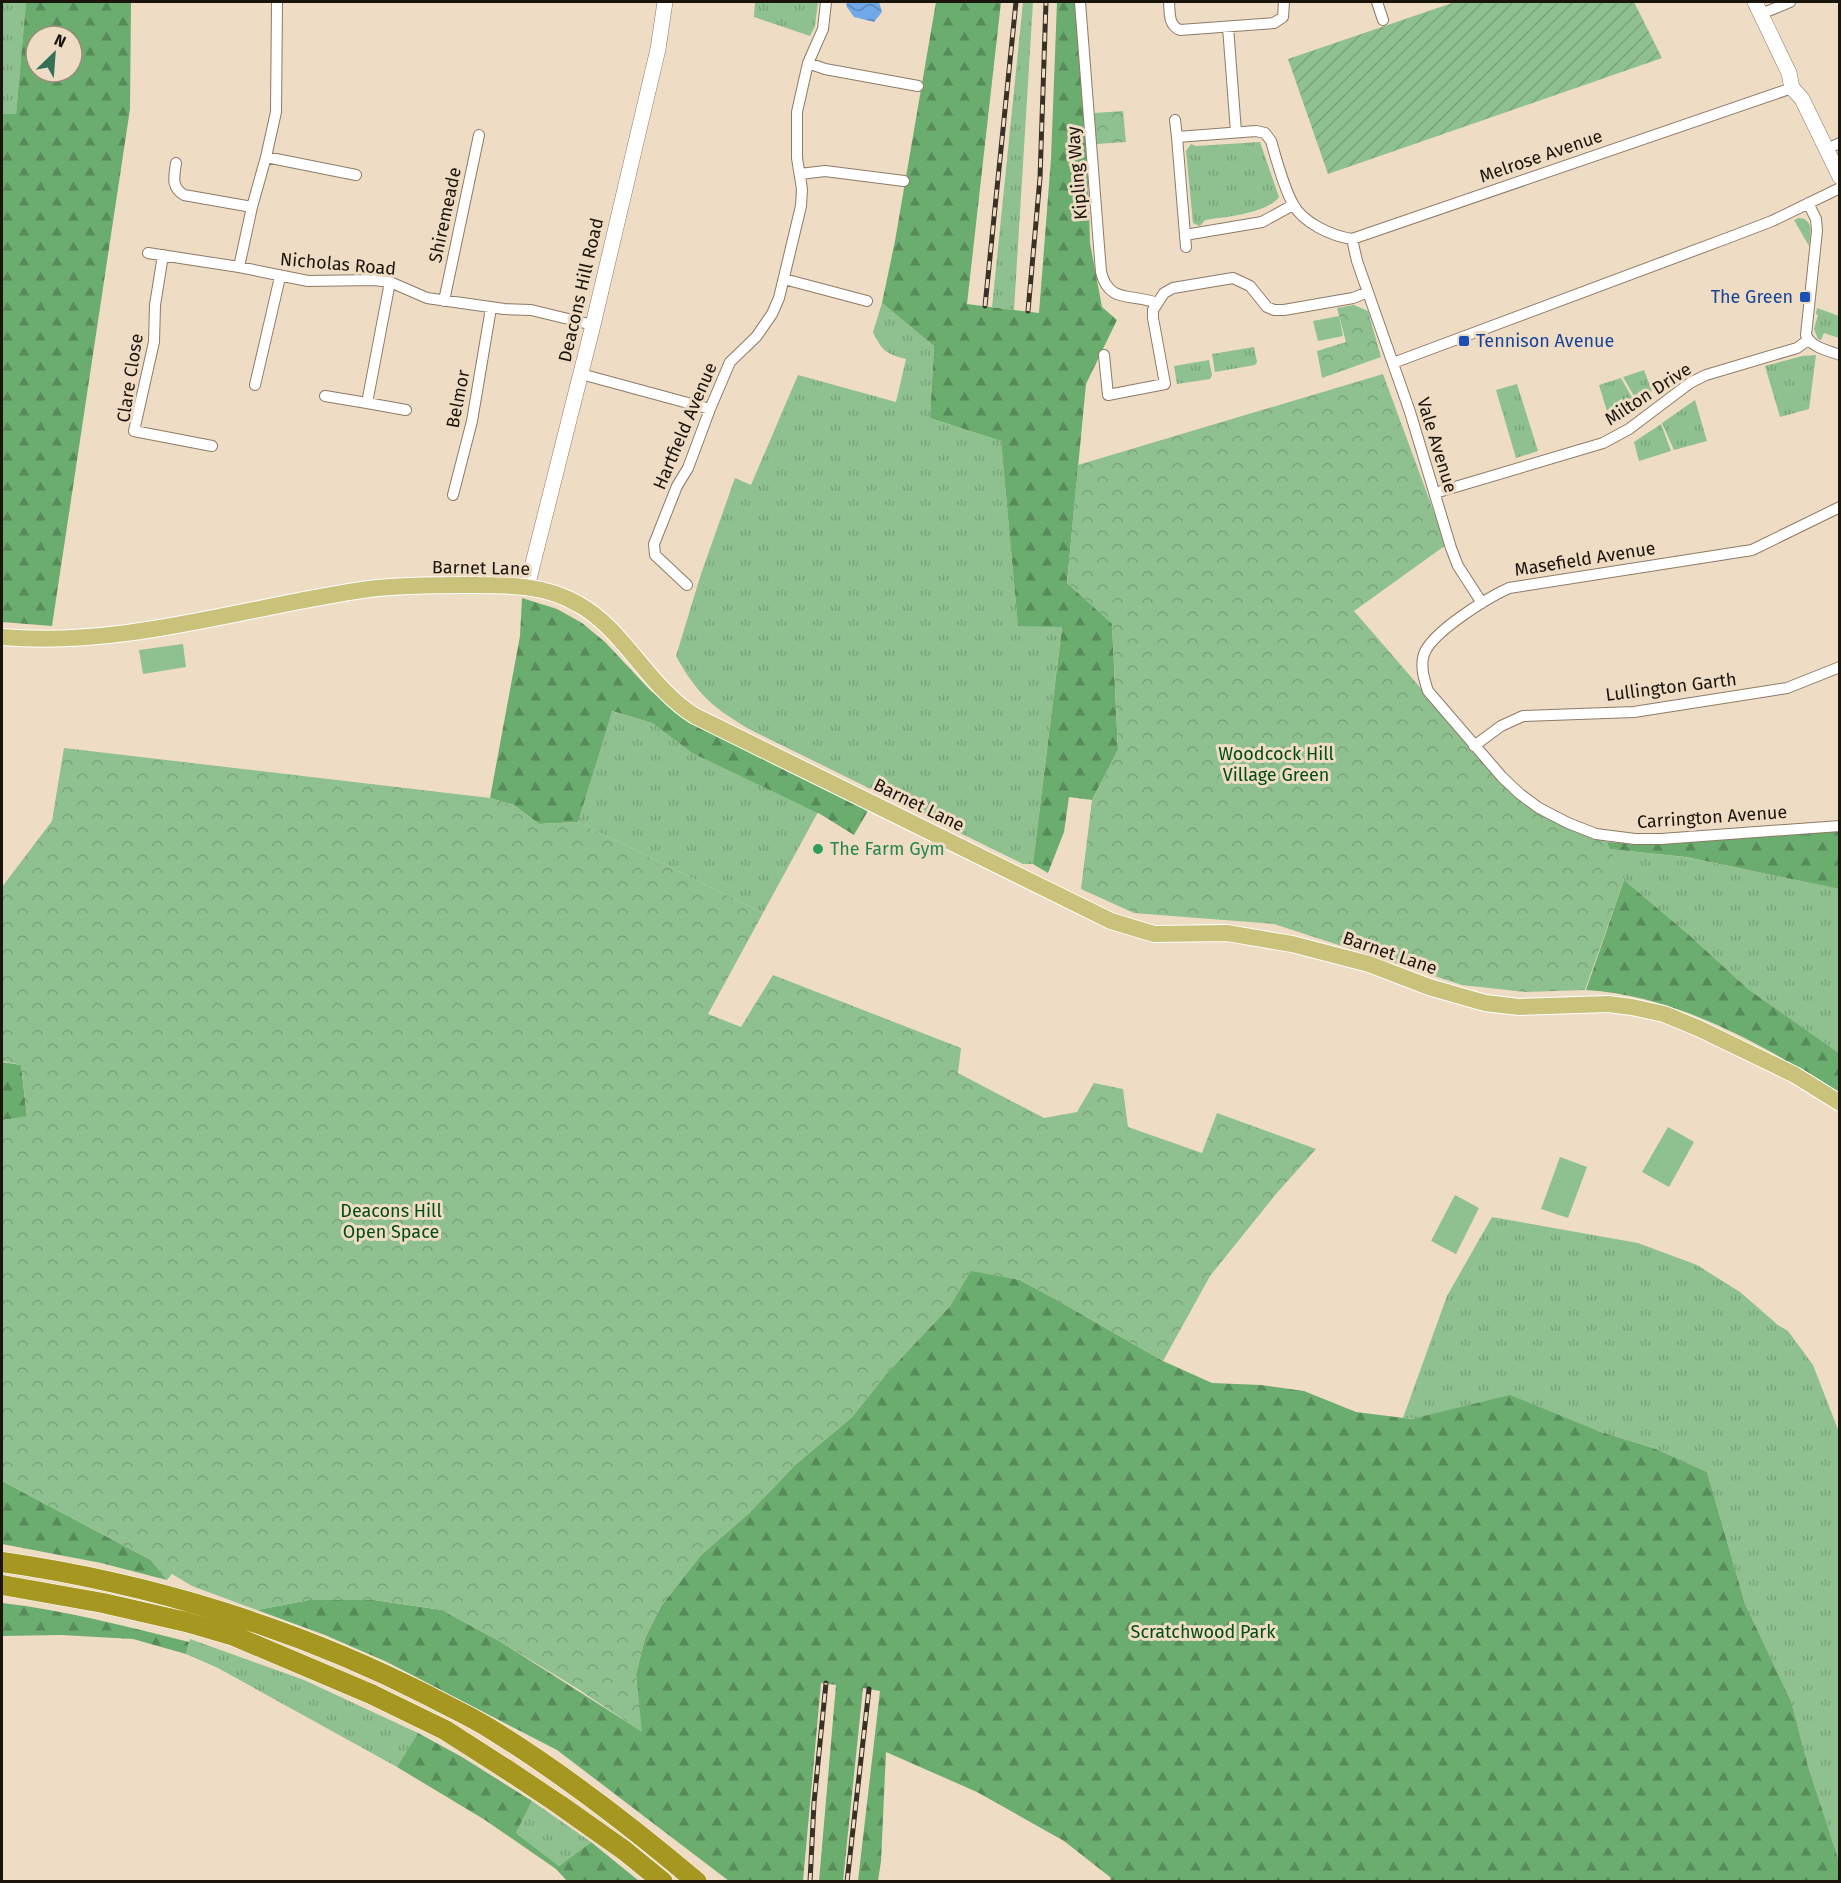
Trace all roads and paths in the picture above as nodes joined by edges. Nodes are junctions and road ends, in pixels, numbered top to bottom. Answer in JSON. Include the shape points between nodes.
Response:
{"nodes":[{"id":1,"x":277,"y":2,"type":"edge"},
{"id":2,"x":666,"y":2,"type":"edge"},
{"id":3,"x":826,"y":2,"type":"edge"},
{"id":4,"x":1080,"y":2,"type":"edge"},
{"id":5,"x":1169,"y":2,"type":"edge"},
{"id":6,"x":1284,"y":2,"type":"edge"},
{"id":7,"x":1377,"y":2,"type":"edge"},
{"id":8,"x":1790,"y":2,"type":"edge"},
{"id":9,"x":1758,"y":8,"type":"edge"},
{"id":10,"x":1383,"y":20,"type":"dead end"},
{"id":11,"x":1228,"y":27,"type":"junction"},
{"id":12,"x":808,"y":63,"type":"junction"},
{"id":13,"x":918,"y":86,"type":"dead end"},
{"id":14,"x":1792,"y":88,"type":"junction"},
{"id":15,"x":1175,"y":120,"type":"dead end"},
{"id":16,"x":1236,"y":132,"type":"junction"},
{"id":17,"x":479,"y":135,"type":"dead end"},
{"id":18,"x":1177,"y":137,"type":"junction"},
{"id":19,"x":1833,"y":146,"type":"edge"},
{"id":20,"x":266,"y":157,"type":"junction"},
{"id":21,"x":176,"y":163,"type":"dead end"},
{"id":22,"x":800,"y":174,"type":"junction"},
{"id":23,"x":356,"y":175,"type":"dead end"},
{"id":24,"x":1839,"y":177,"type":"edge"},
{"id":25,"x":904,"y":181,"type":"dead end"},
{"id":26,"x":1839,"y":188,"type":"edge"},
{"id":27,"x":1808,"y":203,"type":"junction"},
{"id":28,"x":1293,"y":205,"type":"junction"},
{"id":29,"x":252,"y":207,"type":"junction"},
{"id":30,"x":1185,"y":235,"type":"junction"},
{"id":31,"x":1352,"y":239,"type":"junction"},
{"id":32,"x":1186,"y":247,"type":"dead end"},
{"id":33,"x":148,"y":253,"type":"dead end"},
{"id":34,"x":163,"y":255,"type":"junction"},
{"id":35,"x":239,"y":267,"type":"junction"},
{"id":36,"x":280,"y":277,"type":"junction"},
{"id":37,"x":784,"y":279,"type":"junction"},
{"id":38,"x":390,"y":282,"type":"junction"},
{"id":39,"x":1368,"y":292,"type":"junction"},
{"id":40,"x":444,"y":301,"type":"junction"},
{"id":41,"x":867,"y":302,"type":"dead end"},
{"id":42,"x":1157,"y":303,"type":"junction"},
{"id":43,"x":491,"y":308,"type":"junction"},
{"id":44,"x":593,"y":325,"type":"junction"},
{"id":45,"x":1808,"y":340,"type":"junction"},
{"id":46,"x":1839,"y":355,"type":"edge"},
{"id":47,"x":1104,"y":356,"type":"dead end"},
{"id":48,"x":1393,"y":363,"type":"junction"},
{"id":49,"x":581,"y":374,"type":"junction"},
{"id":50,"x":255,"y":385,"type":"dead end"},
{"id":51,"x":325,"y":396,"type":"dead end"},
{"id":52,"x":367,"y":403,"type":"junction"},
{"id":53,"x":710,"y":409,"type":"junction"},
{"id":54,"x":406,"y":410,"type":"dead end"},
{"id":55,"x":212,"y":446,"type":"dead end"},
{"id":56,"x":1435,"y":493,"type":"junction"},
{"id":57,"x":453,"y":495,"type":"dead end"},
{"id":58,"x":1839,"y":507,"type":"edge"},
{"id":59,"x":687,"y":585,"type":"dead end"},
{"id":60,"x":527,"y":587,"type":"junction"},
{"id":61,"x":1482,"y":603,"type":"junction"},
{"id":62,"x":2,"y":637,"type":"edge"},
{"id":63,"x":1839,"y":667,"type":"edge"},
{"id":64,"x":1474,"y":746,"type":"junction"},
{"id":65,"x":1839,"y":826,"type":"edge"},
{"id":66,"x":1839,"y":1103,"type":"edge"},
{"id":67,"x":2,"y":1562,"type":"edge"},
{"id":68,"x":2,"y":1585,"type":"edge"},
{"id":69,"x":663,"y":1881,"type":"edge"},
{"id":70,"x":697,"y":1881,"type":"edge"}],
"edges":[{"from":1,"to":20,"type":"street","via":[[278,98]]},
{"from":2,"to":44,"type":"street","name":"Deacons Hill Road"},
{"from":3,"to":12,"type":"street","name":"Hartfield Avenue","via":[[823,29]]},
{"from":4,"to":42,"type":"street","name":"Kipling Way","via":[[1101,272],[1104,283],[1115,295]]},
{"from":5,"to":11,"type":"street","via":[[1170,22],[1177,29]]},
{"from":6,"to":11,"type":"street","via":[[1285,12],[1274,23]]},
{"from":7,"to":10,"type":"street"},
{"from":8,"to":9,"type":"street"},
{"from":9,"to":14,"type":"street","via":[[1789,73]]},
{"from":11,"to":16,"type":"street"},
{"from":12,"to":13,"type":"street"},
{"from":12,"to":22,"type":"street","name":"Hartfield Avenue","via":[[797,112]]},
{"from":14,"to":19,"type":"street"},
{"from":14,"to":31,"type":"street","name":"Melrose Avenue"},
{"from":15,"to":18,"type":"street"},
{"from":16,"to":18,"type":"street"},
{"from":16,"to":28,"type":"street","via":[[1265,133]]},
{"from":17,"to":40,"type":"street","name":"Shiremeade"},
{"from":18,"to":30,"type":"street"},
{"from":19,"to":24,"type":"street"},
{"from":20,"to":23,"type":"street"},
{"from":20,"to":29,"type":"street"},
{"from":21,"to":29,"type":"street","via":[[173,182],[184,195]]},
{"from":22,"to":25,"type":"street","via":[[825,171]]},
{"from":22,"to":37,"type":"street","name":"Hartfield Avenue","via":[[801,206]]},
{"from":26,"to":27,"type":"street"},
{"from":27,"to":45,"type":"street","via":[[1817,231]]},
{"from":27,"to":48,"type":"street","via":[[1772,221]]},
{"from":28,"to":30,"type":"street","via":[[1262,222]]},
{"from":28,"to":31,"type":"street","via":[[1316,226]]},
{"from":29,"to":35,"type":"street"},
{"from":30,"to":32,"type":"street"},
{"from":31,"to":39,"type":"street"},
{"from":33,"to":34,"type":"street","name":"Nicholas Road"},
{"from":34,"to":35,"type":"street","name":"Nicholas Road"},
{"from":34,"to":55,"type":"street","name":"Clare Close","via":[[154,342],[134,431]]},
{"from":35,"to":36,"type":"street","name":"Nicholas Road"},
{"from":36,"to":38,"type":"street","name":"Nicholas Road"},
{"from":36,"to":50,"type":"street"},
{"from":37,"to":41,"type":"street"},
{"from":37,"to":53,"type":"street","name":"Hartfield Avenue","via":[[772,314],[756,337],[730,362]]},
{"from":38,"to":40,"type":"street","name":"Nicholas Road"},
{"from":38,"to":52,"type":"street"},
{"from":39,"to":42,"type":"street","via":[[1353,298],[1274,310],[1264,305],[1250,286],[1233,278],[1173,288]]},
{"from":39,"to":48,"type":"street","name":"Vale Avenue"},
{"from":40,"to":43,"type":"street","name":"Nicholas Road"},
{"from":42,"to":47,"type":"street","via":[[1153,318],[1165,384],[1108,395]]},
{"from":43,"to":44,"type":"street","name":"Nicholas Road","via":[[531,310]]},
{"from":43,"to":57,"type":"street","name":"Belmor","via":[[472,421]]},
{"from":44,"to":49,"type":"street","name":"Deacons Hill Road"},
{"from":45,"to":46,"type":"street"},
{"from":45,"to":56,"type":"street","name":"Milton Drive","via":[[1797,348],[1690,383],[1629,429],[1603,443]]},
{"from":48,"to":56,"type":"street","name":"Vale Avenue"},
{"from":49,"to":53,"type":"street"},
{"from":49,"to":60,"type":"street","name":"Deacons Hill Road"},
{"from":51,"to":52,"type":"street"},
{"from":52,"to":54,"type":"street"},
{"from":53,"to":59,"type":"street","name":"Hartfield Avenue","via":[[654,544],[656,555]]},
{"from":56,"to":61,"type":"street","name":"Vale Avenue","via":[[1458,566]]},
{"from":58,"to":61,"type":"street","name":"Masefield Avenue","via":[[1752,550],[1523,585]]},
{"from":60,"to":62,"type":"main road","name":"Barnet Lane","via":[[434,585],[371,589],[163,628],[33,640]]},
{"from":60,"to":66,"type":"main road","name":"Barnet Lane","via":[[560,595],[596,616],[665,694],[695,716],[1111,921],[1154,934],[1227,933],[1292,944],[1369,964],[1485,1003],[1518,1007],[1608,1005],[1664,1014],[1795,1075]]},
{"from":61,"to":64,"type":"street","name":"Masefield Avenue","via":[[1432,640],[1424,654],[1422,675],[1428,691]]},
{"from":63,"to":64,"type":"street","name":"Lullington Garth","via":[[1787,688],[1634,712],[1523,716]]},
{"from":64,"to":65,"type":"street","name":"Carrington Avenue","via":[[1502,777],[1539,808],[1596,834],[1661,839]]},
{"from":67,"to":70,"type":"highway","via":[[110,1581],[225,1613],[296,1637],[398,1680],[488,1727],[564,1778]]},
{"from":68,"to":69,"type":"highway","via":[[103,1603],[234,1636],[371,1694],[445,1730],[497,1763]]}]}
